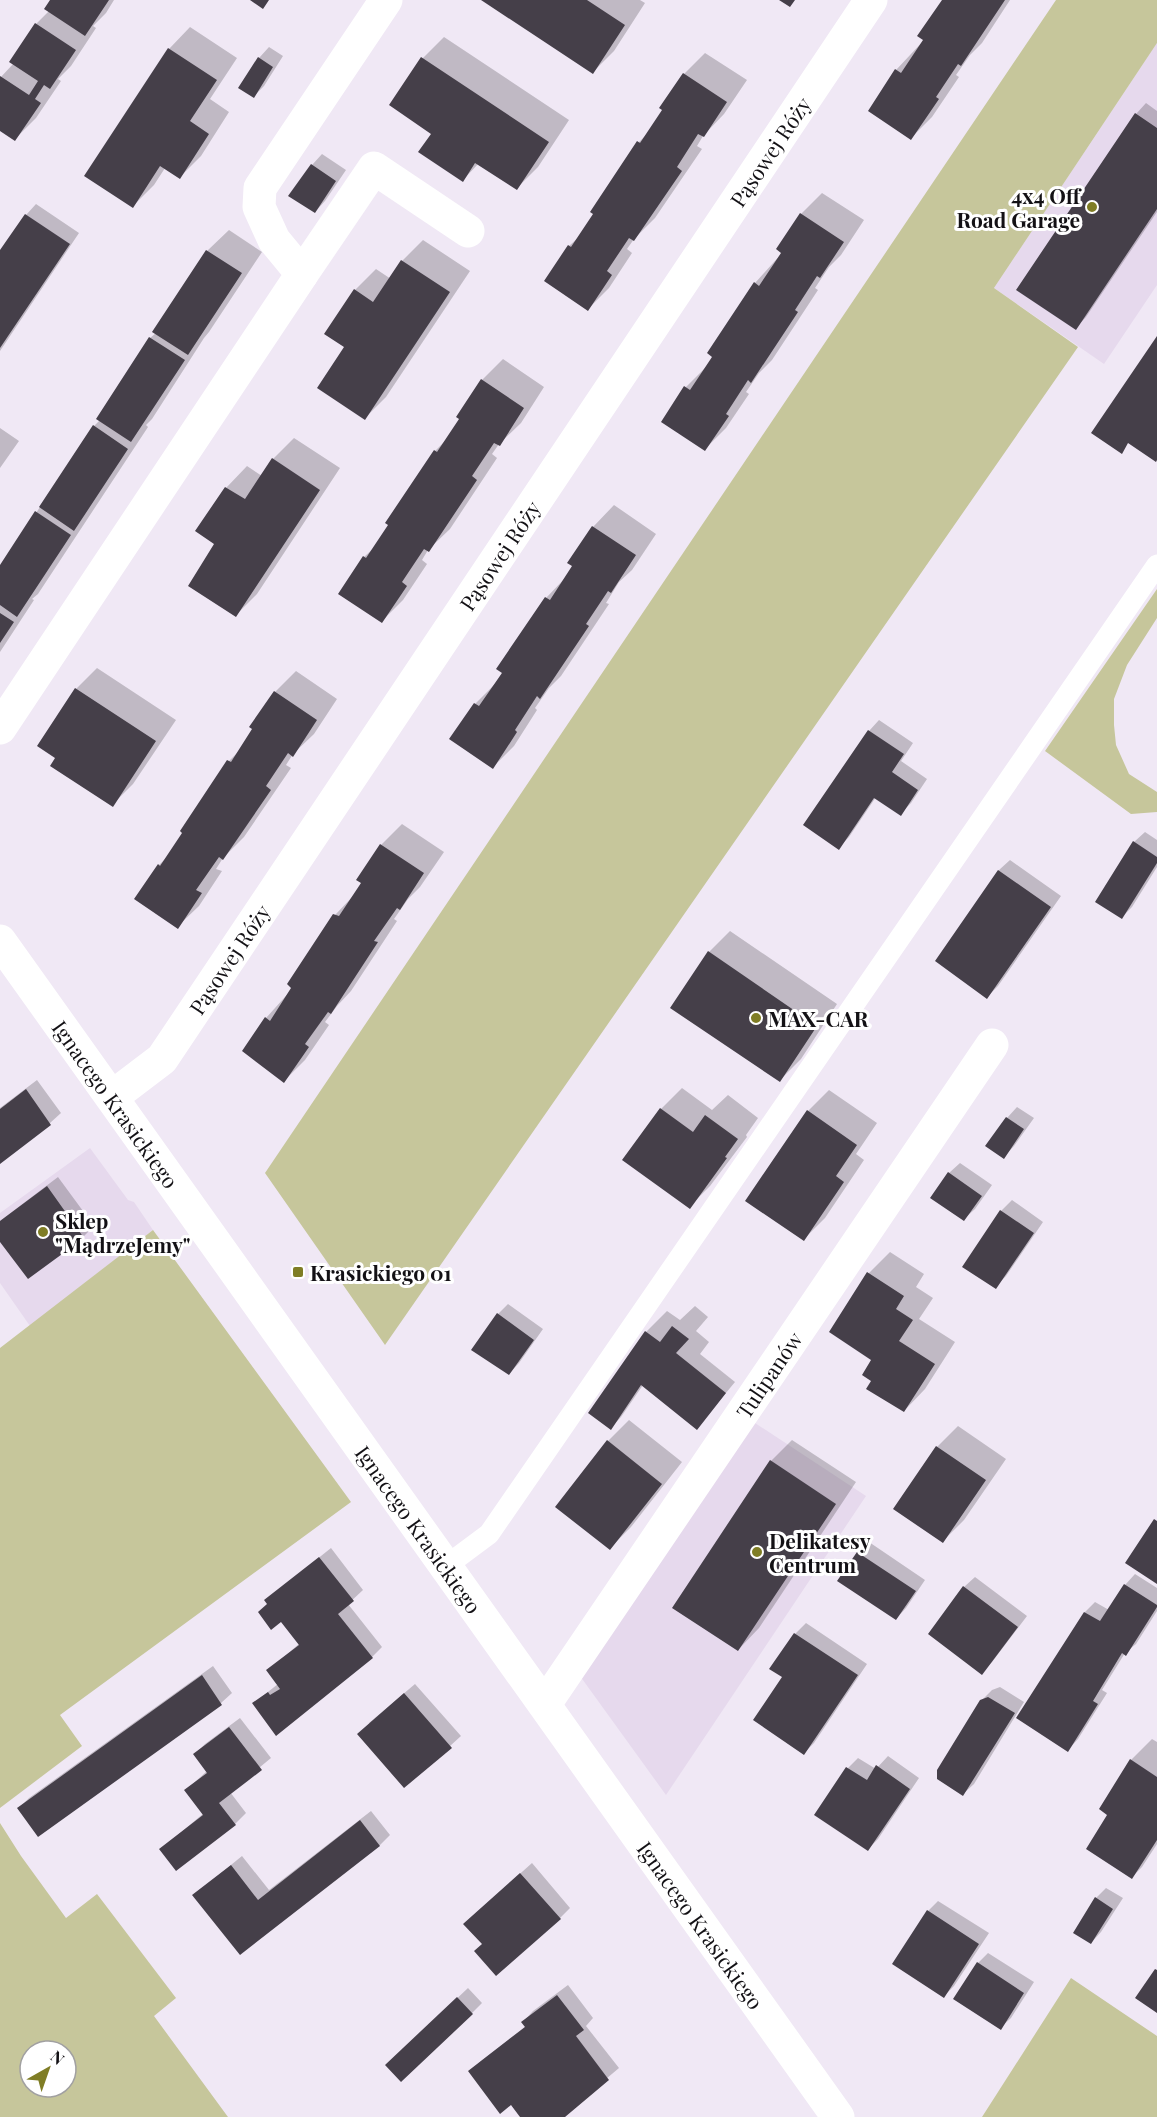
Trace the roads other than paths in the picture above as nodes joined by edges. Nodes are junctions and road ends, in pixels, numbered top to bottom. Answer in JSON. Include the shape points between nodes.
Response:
{"nodes":[{"id":1,"x":386,"y":0,"type":"edge"},
{"id":2,"x":871,"y":0,"type":"edge"},
{"id":3,"x":468,"y":231,"type":"dead end"},
{"id":4,"x":302,"y":274,"type":"junction"},
{"id":5,"x":1157,"y":565,"type":"edge"},
{"id":6,"x":0,"y":728,"type":"edge"},
{"id":7,"x":0,"y":941,"type":"edge"},
{"id":8,"x":992,"y":1045,"type":"dead end"},
{"id":9,"x":112,"y":1097,"type":"junction"},
{"id":10,"x":446,"y":1566,"type":"junction"},
{"id":11,"x":545,"y":1704,"type":"junction"},
{"id":12,"x":838,"y":2117,"type":"edge"}],
"edges":[{"from":1,"to":4,"type":"street","via":[[260,188],[259,207],[274,240]]},
{"from":2,"to":9,"type":"street","name":"Pąsowej Róży","via":[[162,1059]]},
{"from":3,"to":4,"type":"street","via":[[374,168]]},
{"from":4,"to":6,"type":"street"},
{"from":5,"to":10,"type":"lane","via":[[489,1534]]},
{"from":7,"to":9,"type":"street","name":"Ignacego Krasickiego"},
{"from":8,"to":11,"type":"street","name":"Tulipanów"},
{"from":9,"to":10,"type":"street","name":"Ignacego Krasickiego"},
{"from":10,"to":11,"type":"street","name":"Ignacego Krasickiego"},
{"from":11,"to":12,"type":"street","name":"Ignacego Krasickiego"}]}
